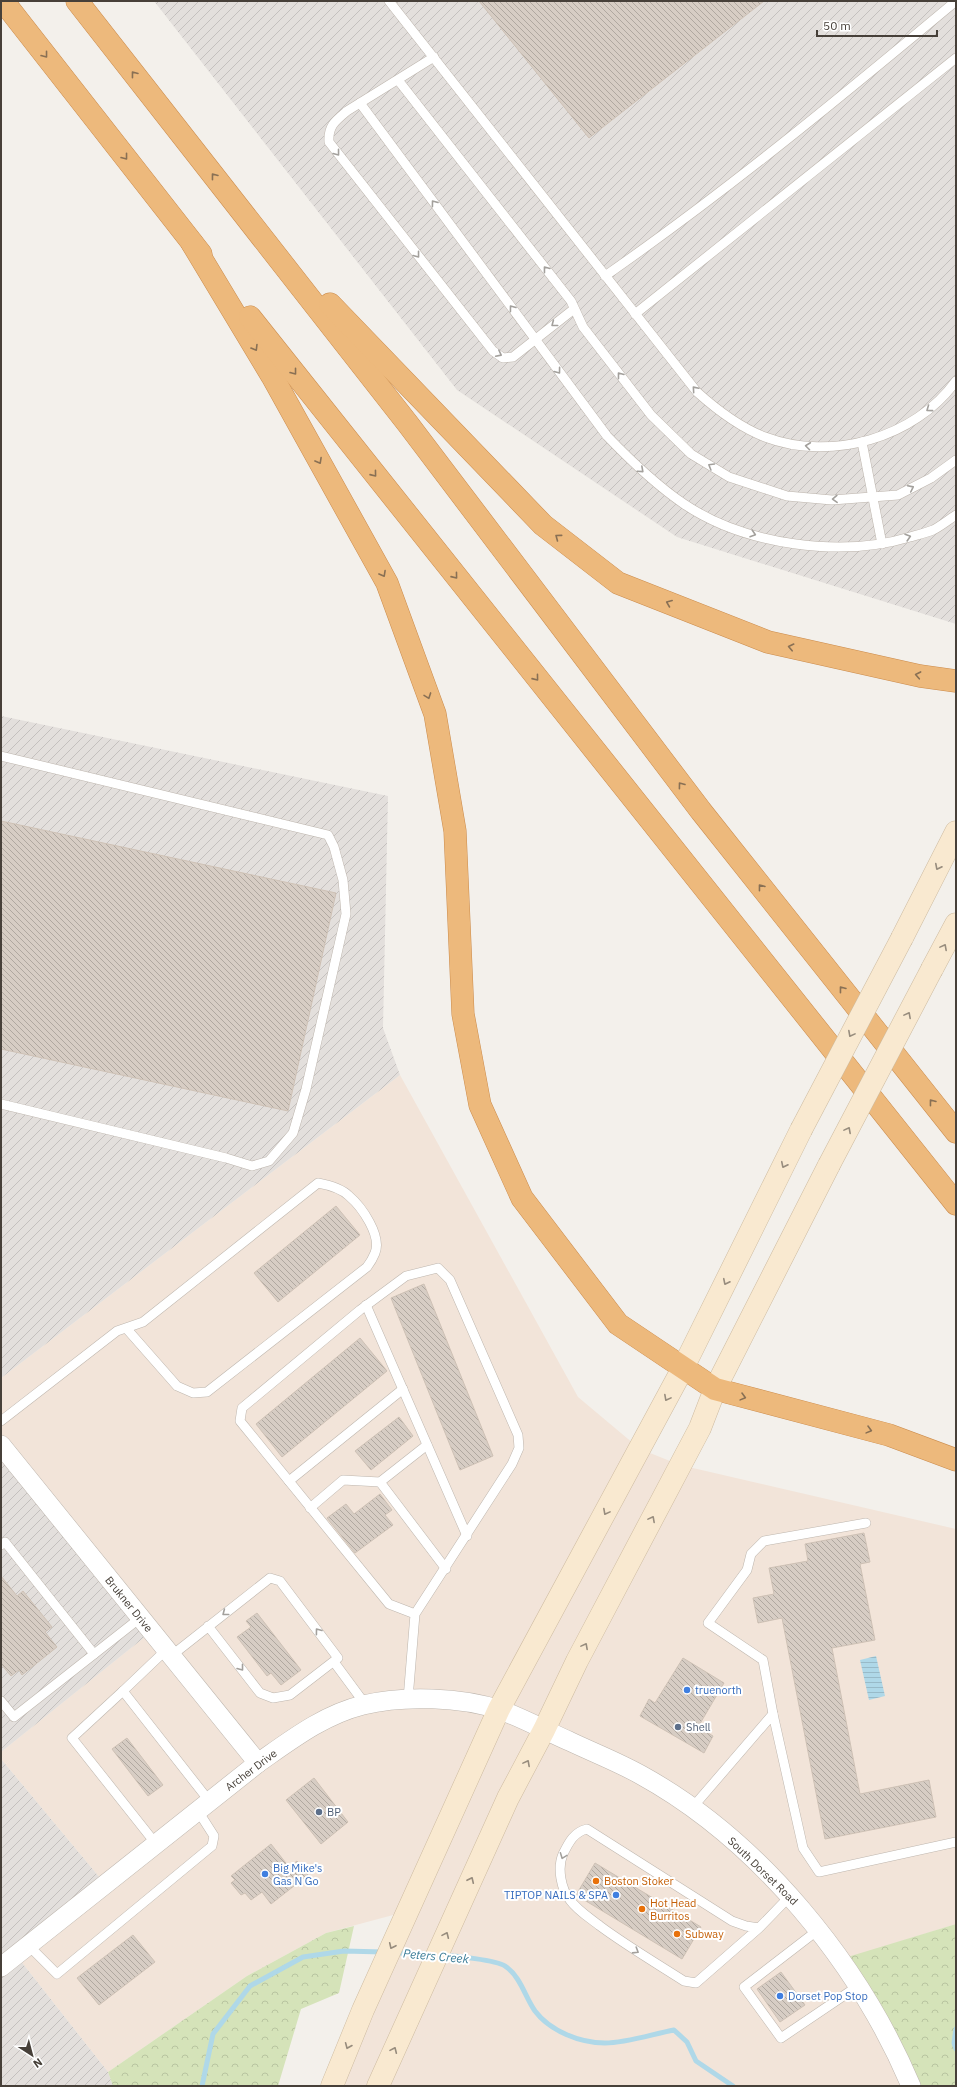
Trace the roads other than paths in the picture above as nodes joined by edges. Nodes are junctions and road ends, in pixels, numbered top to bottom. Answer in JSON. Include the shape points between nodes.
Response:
{"nodes":[{"id":1,"x":3,"y":1,"type":"edge"},
{"id":2,"x":77,"y":1,"type":"edge"},
{"id":3,"x":389,"y":1,"type":"edge"},
{"id":4,"x":956,"y":1,"type":"edge"},
{"id":5,"x":434,"y":58,"type":"junction"},
{"id":6,"x":956,"y":58,"type":"edge"},
{"id":7,"x":398,"y":80,"type":"junction"},
{"id":8,"x":360,"y":103,"type":"junction"},
{"id":9,"x":238,"y":207,"type":"junction"},
{"id":10,"x":192,"y":242,"type":"junction"},
{"id":11,"x":605,"y":276,"type":"junction"},
{"id":12,"x":574,"y":309,"type":"junction"},
{"id":13,"x":635,"y":314,"type":"junction"},
{"id":14,"x":535,"y":339,"type":"junction"},
{"id":15,"x":956,"y":381,"type":"edge"},
{"id":16,"x":862,"y":442,"type":"junction"},
{"id":17,"x":956,"y":460,"type":"edge"},
{"id":18,"x":874,"y":496,"type":"junction"},
{"id":19,"x":956,"y":515,"type":"edge"},
{"id":20,"x":882,"y":544,"type":"junction"},
{"id":21,"x":956,"y":682,"type":"edge"},
{"id":22,"x":1,"y":756,"type":"edge"},
{"id":23,"x":956,"y":832,"type":"edge"},
{"id":24,"x":956,"y":924,"type":"edge"},
{"id":25,"x":1,"y":1104,"type":"edge"},
{"id":26,"x":956,"y":1132,"type":"edge"},
{"id":27,"x":956,"y":1204,"type":"edge"},
{"id":28,"x":366,"y":1305,"type":"junction"},
{"id":29,"x":126,"y":1328,"type":"junction"},
{"id":30,"x":683,"y":1368,"type":"junction"},
{"id":31,"x":403,"y":1389,"type":"junction"},
{"id":32,"x":715,"y":1389,"type":"junction"},
{"id":33,"x":1,"y":1421,"type":"edge"},
{"id":34,"x":1,"y":1445,"type":"edge"},
{"id":35,"x":427,"y":1445,"type":"junction"},
{"id":36,"x":956,"y":1460,"type":"edge"},
{"id":37,"x":289,"y":1481,"type":"junction"},
{"id":38,"x":380,"y":1482,"type":"junction"},
{"id":39,"x":310,"y":1508,"type":"junction"},
{"id":40,"x":866,"y":1523,"type":"dead end"},
{"id":41,"x":466,"y":1536,"type":"junction"},
{"id":42,"x":1,"y":1545,"type":"edge"},
{"id":43,"x":446,"y":1568,"type":"junction"},
{"id":44,"x":415,"y":1614,"type":"junction"},
{"id":45,"x":140,"y":1618,"type":"junction"},
{"id":46,"x":208,"y":1626,"type":"junction"},
{"id":47,"x":168,"y":1653,"type":"junction"},
{"id":48,"x":94,"y":1654,"type":"junction"},
{"id":49,"x":334,"y":1662,"type":"junction"},
{"id":50,"x":123,"y":1692,"type":"junction"},
{"id":51,"x":408,"y":1699,"type":"junction"},
{"id":52,"x":1,"y":1700,"type":"edge"},
{"id":53,"x":365,"y":1704,"type":"junction"},
{"id":54,"x":499,"y":1709,"type":"junction"},
{"id":55,"x":773,"y":1714,"type":"junction"},
{"id":56,"x":544,"y":1730,"type":"junction"},
{"id":57,"x":258,"y":1763,"type":"junction"},
{"id":58,"x":204,"y":1806,"type":"junction"},
{"id":59,"x":692,"y":1808,"type":"junction"},
{"id":60,"x":956,"y":1842,"type":"edge"},
{"id":61,"x":156,"y":1844,"type":"junction"},
{"id":62,"x":790,"y":1896,"type":"junction"},
{"id":63,"x":759,"y":1928,"type":"junction"},
{"id":64,"x":818,"y":1930,"type":"junction"},
{"id":65,"x":28,"y":1945,"type":"junction"},
{"id":66,"x":1,"y":1967,"type":"edge"},
{"id":67,"x":858,"y":1986,"type":"junction"},
{"id":68,"x":909,"y":2081,"type":"edge"},
{"id":69,"x":332,"y":2086,"type":"edge"},
{"id":70,"x":378,"y":2086,"type":"edge"}],
"edges":[{"from":1,"to":10,"type":"highway","one_way":true},
{"from":9,"to":2,"type":"highway","one_way":true},
{"from":3,"to":5,"type":"lane"},
{"from":4,"to":11,"type":"lane","via":[[872,71],[666,233]]},
{"from":5,"to":7,"type":"lane"},
{"from":5,"to":11,"type":"lane"},
{"from":6,"to":13,"type":"lane"},
{"from":7,"to":8,"type":"lane"},
{"from":12,"to":7,"type":"lane","one_way":true,"via":[[571,301]]},
{"from":14,"to":8,"type":"lane","one_way":true},
{"from":8,"to":14,"type":"lane","one_way":true,"via":[[336,120],[328,131],[329,142],[493,351],[503,358],[514,357]]},
{"from":21,"to":9,"type":"highway","one_way":true,"via":[[768,642],[618,583],[543,525],[468,450]]},
{"from":26,"to":9,"type":"highway","one_way":true,"via":[[701,811],[408,424]]},
{"from":10,"to":27,"type":"highway","one_way":true},
{"from":10,"to":30,"type":"highway","one_way":true,"via":[[272,376],[387,583],[435,714],[455,831],[463,1014],[480,1105],[522,1198],[618,1324]]},
{"from":11,"to":13,"type":"lane"},
{"from":12,"to":14,"type":"lane","one_way":true},
{"from":18,"to":12,"type":"lane","one_way":true,"via":[[832,500],[787,496],[729,477],[691,454],[651,415],[584,328]]},
{"from":16,"to":13,"type":"lane","one_way":true,"via":[[814,447],[765,437],[739,424],[717,411],[697,392]]},
{"from":14,"to":20,"type":"lane","one_way":true,"via":[[607,436],[641,470],[685,505],[727,526],[768,539],[813,547],[862,547]]},
{"from":15,"to":16,"type":"lane","one_way":true,"via":[[948,393],[932,407],[897,431]]},
{"from":16,"to":18,"type":"lane"},
{"from":18,"to":17,"type":"lane","one_way":true,"via":[[898,494],[931,478]]},
{"from":18,"to":20,"type":"lane"},
{"from":20,"to":19,"type":"lane","one_way":true,"via":[[932,530]]},
{"from":22,"to":25,"type":"lane","via":[[328,835],[343,880],[346,914],[306,1089],[293,1133],[269,1161],[252,1166]]},
{"from":23,"to":30,"type":"main road","one_way":true,"bridge":true,"via":[[801,1130]]},
{"from":32,"to":24,"type":"main road","one_way":true,"bridge":true},
{"from":28,"to":31,"type":"lane"},
{"from":28,"to":37,"type":"lane","via":[[242,1408],[240,1421]]},
{"from":28,"to":41,"type":"lane","via":[[406,1276],[438,1268],[450,1280],[518,1435],[519,1448],[512,1464]]},
{"from":29,"to":29,"type":"lane","via":[[143,1322],[318,1183],[330,1185],[349,1195],[368,1218],[375,1237],[376,1252],[367,1267],[207,1392],[193,1393],[177,1386]]},
{"from":29,"to":33,"type":"lane","via":[[117,1331]]},
{"from":30,"to":32,"type":"highway"},
{"from":30,"to":54,"type":"main road","one_way":true},
{"from":31,"to":35,"type":"lane"},
{"from":31,"to":37,"type":"lane"},
{"from":32,"to":36,"type":"highway","one_way":true,"via":[[889,1435]]},
{"from":56,"to":32,"type":"main road","one_way":true,"via":[[577,1661],[700,1428]]},
{"from":34,"to":45,"type":"street","name":"Brukner Drive"},
{"from":35,"to":38,"type":"lane"},
{"from":35,"to":41,"type":"lane"},
{"from":37,"to":39,"type":"lane"},
{"from":38,"to":39,"type":"lane","via":[[343,1480]]},
{"from":38,"to":43,"type":"lane"},
{"from":39,"to":44,"type":"lane","via":[[388,1604]]},
{"from":40,"to":55,"type":"lane","via":[[764,1541],[751,1554],[747,1570],[708,1623],[763,1660]]},
{"from":41,"to":43,"type":"lane"},
{"from":42,"to":48,"type":"lane","via":[[5,1542]]},
{"from":43,"to":44,"type":"lane"},
{"from":44,"to":51,"type":"lane"},
{"from":45,"to":47,"type":"street","name":"Brukner Drive"},
{"from":45,"to":48,"type":"lane"},
{"from":46,"to":47,"type":"lane"},
{"from":46,"to":49,"type":"lane","one_way":true,"via":[[260,1693],[273,1698],[290,1695]]},
{"from":49,"to":46,"type":"lane","one_way":true,"via":[[338,1658],[280,1581],[270,1578]]},
{"from":47,"to":50,"type":"lane"},
{"from":47,"to":57,"type":"street","name":"Brukner Drive"},
{"from":48,"to":52,"type":"lane","via":[[14,1717]]},
{"from":49,"to":53,"type":"lane"},
{"from":50,"to":58,"type":"lane"},
{"from":50,"to":61,"type":"lane","via":[[72,1738]]},
{"from":51,"to":53,"type":"street","name":"Archer Drive"},
{"from":51,"to":54,"type":"street","name":"Archer Drive","via":[[442,1698]]},
{"from":53,"to":57,"type":"street","name":"Archer Drive","via":[[332,1714]]},
{"from":54,"to":56,"type":"street","name":"Archer Drive"},
{"from":54,"to":69,"type":"main road","one_way":true,"via":[[363,2010]]},
{"from":55,"to":59,"type":"lane"},
{"from":55,"to":60,"type":"lane","via":[[803,1848],[819,1872]]},
{"from":56,"to":59,"type":"street","name":"South Dorset Road","via":[[641,1775]]},
{"from":70,"to":56,"type":"main road","one_way":true,"via":[[508,1798]]},
{"from":57,"to":58,"type":"street","name":"Archer Drive"},
{"from":58,"to":61,"type":"street","name":"Archer Drive"},
{"from":58,"to":65,"type":"lane","via":[[214,1836],[212,1846],[57,1974]]},
{"from":59,"to":62,"type":"street","name":"South Dorset Road","via":[[745,1851]]},
{"from":61,"to":65,"type":"street","name":"Archer Drive"},
{"from":62,"to":63,"type":"lane"},
{"from":62,"to":64,"type":"street","name":"South Dorset Road"},
{"from":63,"to":63,"type":"lane","one_way":true,"via":[[732,1921],[587,1829],[574,1835],[560,1861],[563,1886],[569,1899],[581,1912],[620,1941],[684,1982],[696,1983]]},
{"from":64,"to":67,"type":"street","name":"South Dorset Road"},
{"from":64,"to":67,"type":"lane","via":[[744,1987],[781,2038]]},
{"from":65,"to":66,"type":"street","name":"Archer Drive"},
{"from":67,"to":68,"type":"street","name":"South Dorset Road"}]}
